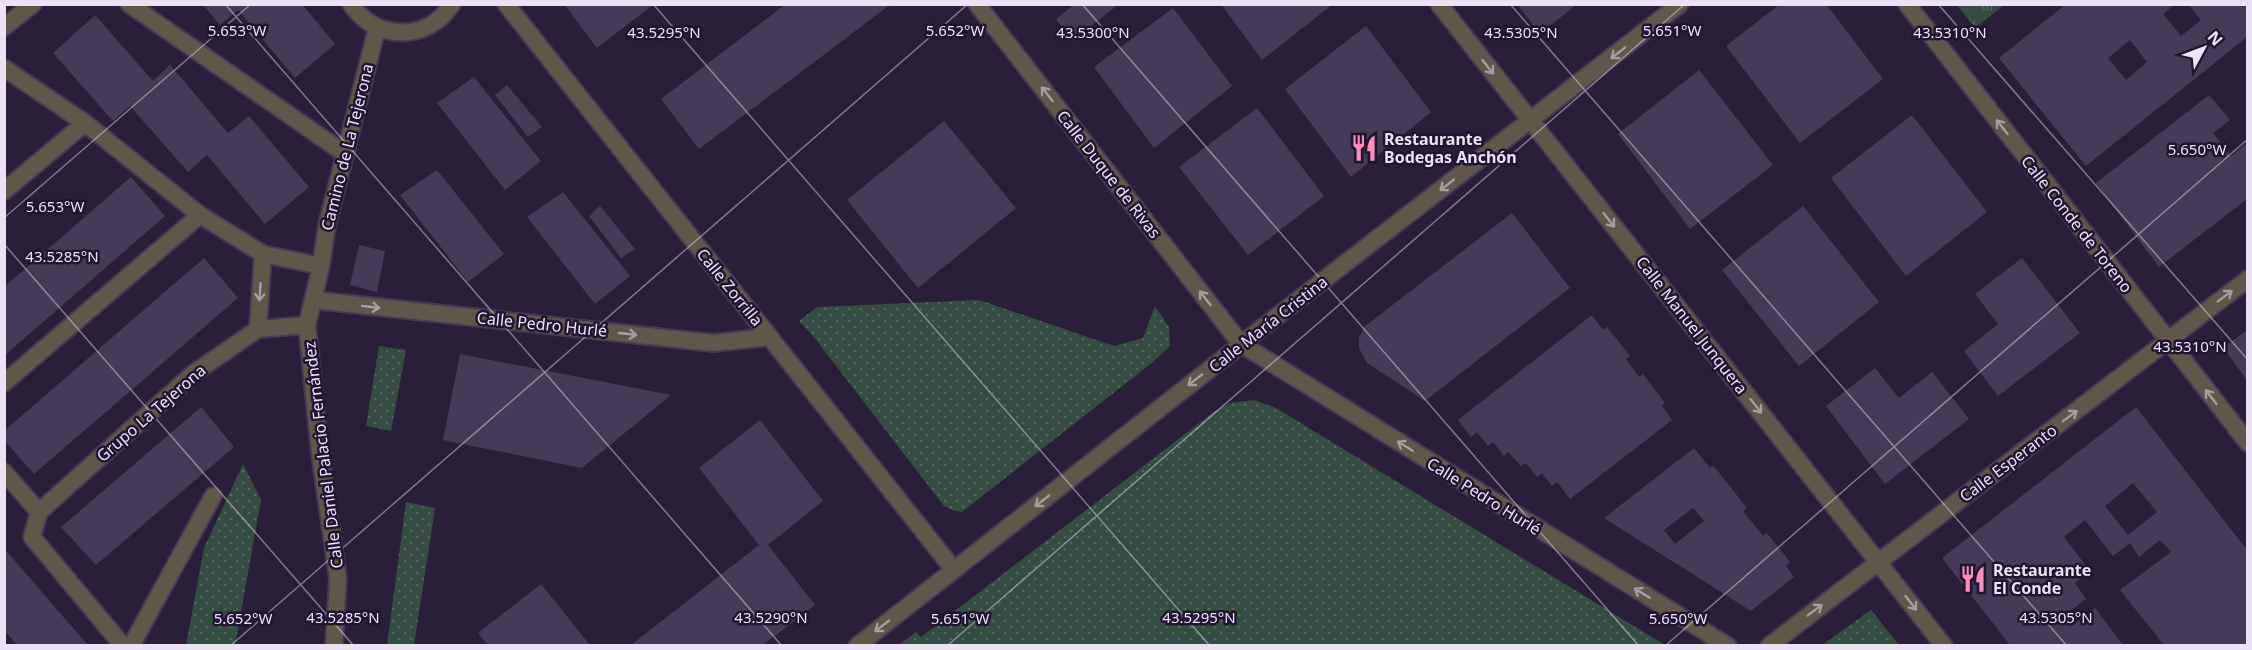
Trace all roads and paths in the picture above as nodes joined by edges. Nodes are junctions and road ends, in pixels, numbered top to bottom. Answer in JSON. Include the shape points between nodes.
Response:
{"nodes":[{"id":1,"x":33,"y":4,"type":"edge"},
{"id":2,"x":129,"y":4,"type":"edge"},
{"id":3,"x":351,"y":4,"type":"edge"},
{"id":4,"x":452,"y":4,"type":"edge"},
{"id":5,"x":506,"y":4,"type":"edge"},
{"id":6,"x":977,"y":4,"type":"edge"},
{"id":7,"x":1439,"y":4,"type":"edge"},
{"id":8,"x":1680,"y":4,"type":"edge"},
{"id":9,"x":1906,"y":4,"type":"edge"},
{"id":10,"x":4,"y":27,"type":"edge"},
{"id":11,"x":377,"y":28,"type":"junction"},
{"id":12,"x":4,"y":68,"type":"edge"},
{"id":13,"x":1530,"y":120,"type":"junction"},
{"id":14,"x":85,"y":123,"type":"junction"},
{"id":15,"x":344,"y":153,"type":"junction"},
{"id":16,"x":4,"y":191,"type":"edge"},
{"id":17,"x":200,"y":215,"type":"junction"},
{"id":18,"x":263,"y":254,"type":"junction"},
{"id":19,"x":321,"y":266,"type":"junction"},
{"id":20,"x":2247,"y":279,"type":"edge"},
{"id":21,"x":313,"y":300,"type":"junction"},
{"id":22,"x":307,"y":325,"type":"junction"},
{"id":23,"x":258,"y":329,"type":"junction"},
{"id":24,"x":770,"y":337,"type":"junction"},
{"id":25,"x":2167,"y":340,"type":"junction"},
{"id":26,"x":1241,"y":344,"type":"junction"},
{"id":27,"x":4,"y":383,"type":"edge"},
{"id":28,"x":2247,"y":443,"type":"edge"},
{"id":29,"x":4,"y":471,"type":"edge"},
{"id":30,"x":213,"y":496,"type":"dead end"},
{"id":31,"x":39,"y":512,"type":"junction"},
{"id":32,"x":1879,"y":561,"type":"junction"},
{"id":33,"x":954,"y":570,"type":"junction"},
{"id":34,"x":123,"y":645,"type":"edge"},
{"id":35,"x":131,"y":645,"type":"edge"},
{"id":36,"x":334,"y":645,"type":"edge"},
{"id":37,"x":857,"y":645,"type":"edge"},
{"id":38,"x":1728,"y":645,"type":"edge"},
{"id":39,"x":1768,"y":645,"type":"edge"},
{"id":40,"x":1944,"y":645,"type":"edge"}],
"edges":[{"from":1,"to":10,"type":"street"},
{"from":2,"to":15,"type":"street"},
{"from":3,"to":11,"type":"street","via":[[357,14]]},
{"from":4,"to":11,"type":"street","via":[[440,19],[421,30],[399,33]]},
{"from":5,"to":24,"type":"street","name":"Calle Zorrilla"},
{"from":26,"to":6,"type":"street","name":"Calle Duque de Rivas","one_way":true},
{"from":7,"to":13,"type":"street","name":"Calle Manuel Junquera","one_way":true},
{"from":8,"to":13,"type":"street","name":"Calle María Cristina","one_way":true},
{"from":25,"to":9,"type":"street","name":"Calle Conde de Toreno","one_way":true},
{"from":11,"to":15,"type":"street","name":"Camino de La Tejerona"},
{"from":12,"to":14,"type":"street"},
{"from":13,"to":26,"type":"street","name":"Calle María Cristina","one_way":true},
{"from":13,"to":32,"type":"street","name":"Calle Manuel Junquera","one_way":true},
{"from":14,"to":16,"type":"street"},
{"from":14,"to":17,"type":"street"},
{"from":15,"to":19,"type":"street","name":"Camino de La Tejerona"},
{"from":17,"to":18,"type":"street"},
{"from":17,"to":27,"type":"street"},
{"from":18,"to":19,"type":"street"},
{"from":18,"to":23,"type":"street","one_way":true},
{"from":19,"to":21,"type":"street","name":"Calle Daniel Palacio Fernández"},
{"from":25,"to":20,"type":"street","name":"Calle Esperanto","one_way":true},
{"from":21,"to":22,"type":"street","name":"Calle Daniel Palacio Fernández"},
{"from":21,"to":24,"type":"street","name":"Calle Pedro Hurlé","one_way":true,"via":[[713,343]]},
{"from":22,"to":23,"type":"street","name":"Grupo La Tejerona"},
{"from":22,"to":36,"type":"street","name":"Calle Daniel Palacio Fernández","via":[[338,579]]},
{"from":23,"to":31,"type":"street","name":"Grupo La Tejerona","via":[[194,373]]},
{"from":24,"to":33,"type":"street","name":"Calle Zorrilla"},
{"from":28,"to":25,"type":"street","name":"Calle Conde de Toreno","one_way":true},
{"from":32,"to":25,"type":"street","name":"Calle Esperanto","one_way":true},
{"from":26,"to":33,"type":"street","name":"Calle María Cristina","one_way":true},
{"from":38,"to":26,"type":"street","name":"Calle Pedro Hurlé","one_way":true},
{"from":29,"to":31,"type":"street"},
{"from":30,"to":35,"type":"street"},
{"from":31,"to":34,"type":"street","via":[[32,537]]},
{"from":39,"to":32,"type":"street","name":"Calle Esperanto","one_way":true},
{"from":32,"to":40,"type":"street","name":"Calle Manuel Junquera","one_way":true},
{"from":33,"to":37,"type":"street","name":"Calle María Cristina","one_way":true}]}
